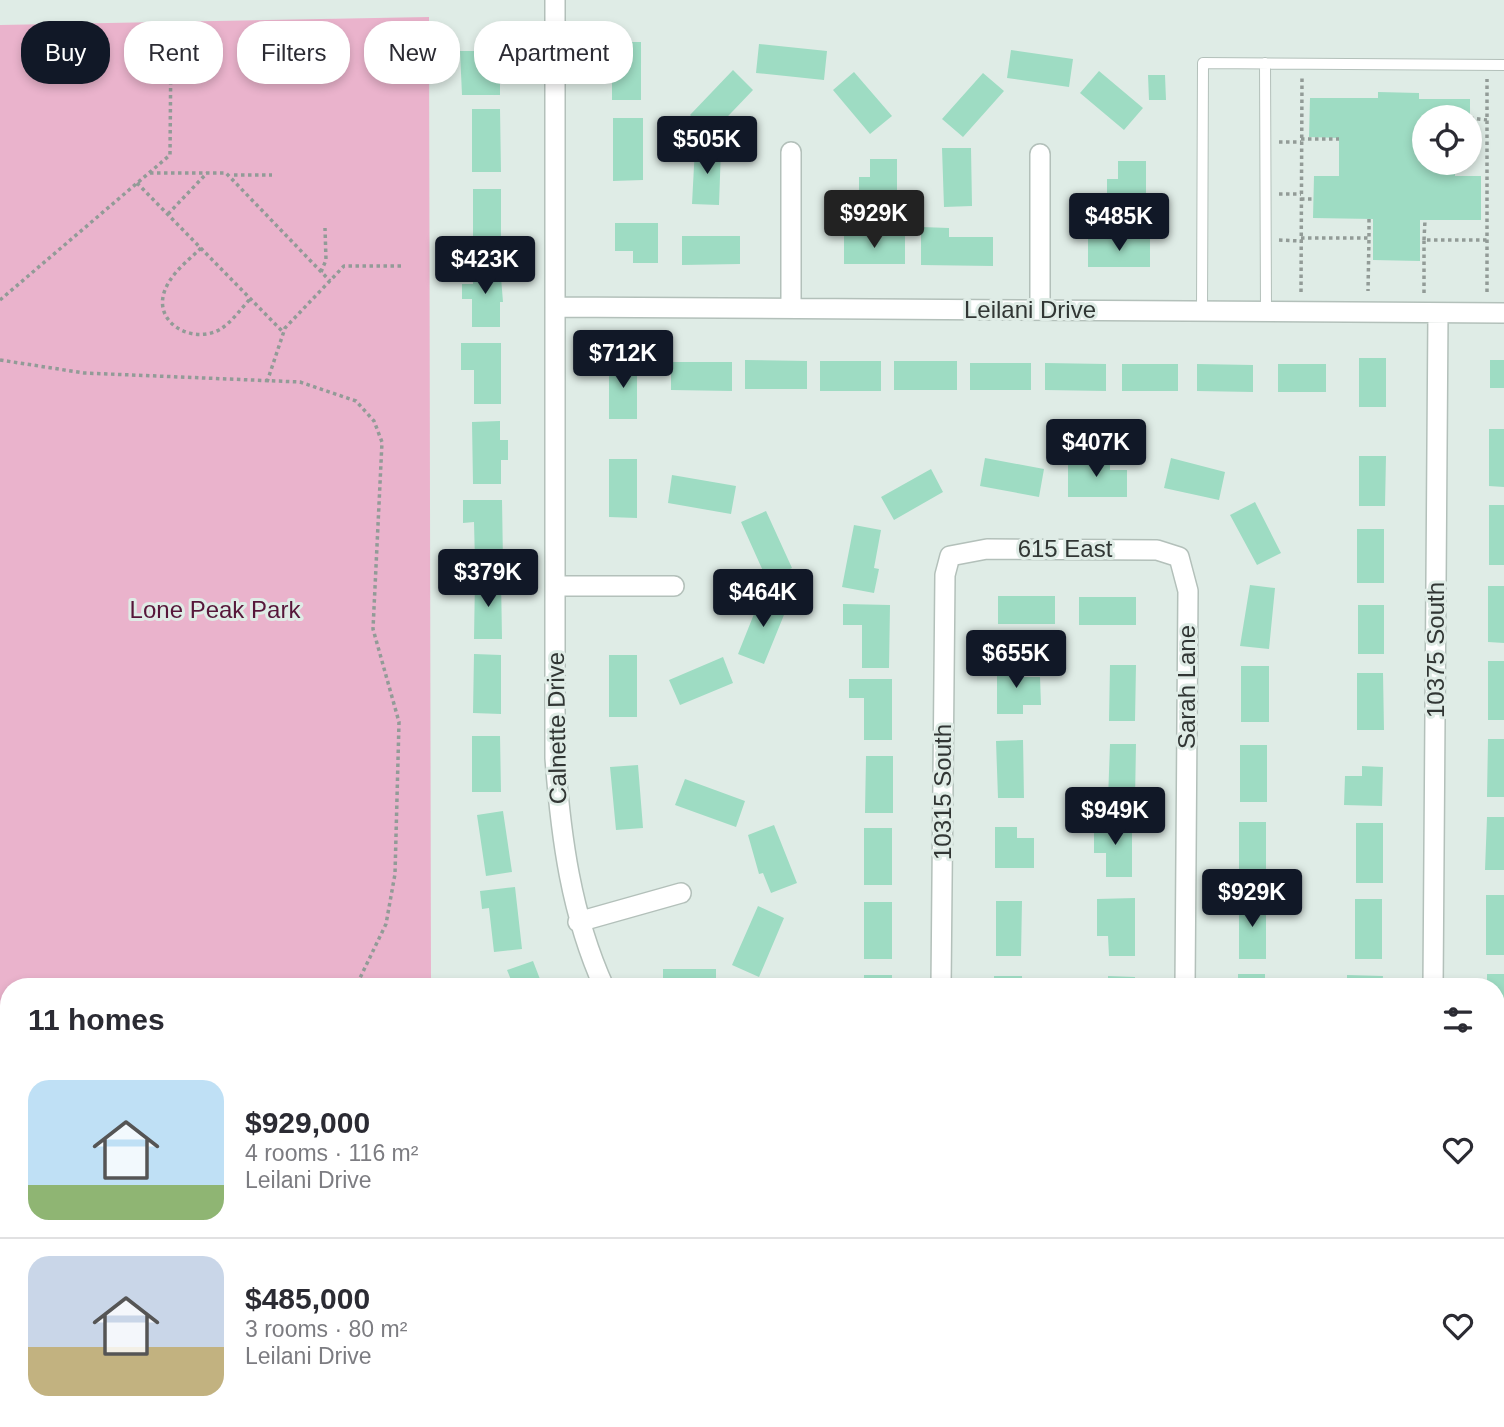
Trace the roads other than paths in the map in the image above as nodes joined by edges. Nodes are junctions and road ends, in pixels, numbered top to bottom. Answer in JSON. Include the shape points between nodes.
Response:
{"nodes":[{"id":1,"x":555,"y":0,"type":"edge"},
{"id":2,"x":1265,"y":63,"type":"junction"},
{"id":3,"x":1504,"y":65,"type":"edge"},
{"id":4,"x":791,"y":152,"type":"dead end"},
{"id":5,"x":1040,"y":154,"type":"dead end"},
{"id":6,"x":555,"y":307,"type":"junction"},
{"id":7,"x":791,"y":308,"type":"junction"},
{"id":8,"x":1040,"y":310,"type":"junction"},
{"id":9,"x":1202,"y":311,"type":"junction"},
{"id":10,"x":1266,"y":312,"type":"junction"},
{"id":11,"x":1438,"y":313,"type":"junction"},
{"id":12,"x":1504,"y":313,"type":"edge"},
{"id":13,"x":950,"y":556,"type":"joint"},
{"id":14,"x":1179,"y":557,"type":"joint"},
{"id":15,"x":555,"y":586,"type":"junction"},
{"id":16,"x":674,"y":586,"type":"dead end"},
{"id":17,"x":681,"y":893,"type":"dead end"},
{"id":18,"x":578,"y":922,"type":"junction"},
{"id":19,"x":600,"y":978,"type":"edge"},
{"id":20,"x":942,"y":978,"type":"edge"},
{"id":21,"x":1185,"y":978,"type":"edge"},
{"id":22,"x":1433,"y":978,"type":"edge"}],
"edges":[{"from":1,"to":6,"type":"street","name":"Calnette Drive"},
{"from":2,"to":3,"type":"lane"},
{"from":2,"to":9,"type":"lane","via":[[1203,63]]},
{"from":2,"to":10,"type":"lane"},
{"from":4,"to":7,"type":"street"},
{"from":5,"to":8,"type":"street"},
{"from":6,"to":7,"type":"street","name":"Leilani Drive"},
{"from":6,"to":15,"type":"street","name":"Calnette Drive"},
{"from":7,"to":8,"type":"street","name":"Leilani Drive"},
{"from":8,"to":9,"type":"street","name":"Leilani Drive"},
{"from":9,"to":10,"type":"street","name":"Leilani Drive"},
{"from":10,"to":11,"type":"street","name":"Leilani Drive"},
{"from":11,"to":12,"type":"street","name":"Leilani Drive"},
{"from":11,"to":22,"type":"street","name":"10375 South"},
{"from":13,"to":14,"type":"street","name":"615 East","via":[[987,549],[1092,549],[1157,550]]},
{"from":13,"to":20,"type":"street","name":"10315 South","via":[[944,587]]},
{"from":14,"to":21,"type":"street","name":"Sarah Lane","via":[[1188,591]]},
{"from":15,"to":16,"type":"street"},
{"from":15,"to":18,"type":"street","name":"Calnette Drive","via":[[555,758],[561,829]]},
{"from":17,"to":18,"type":"street"},
{"from":18,"to":19,"type":"street","name":"Calnette Drive"}]}
